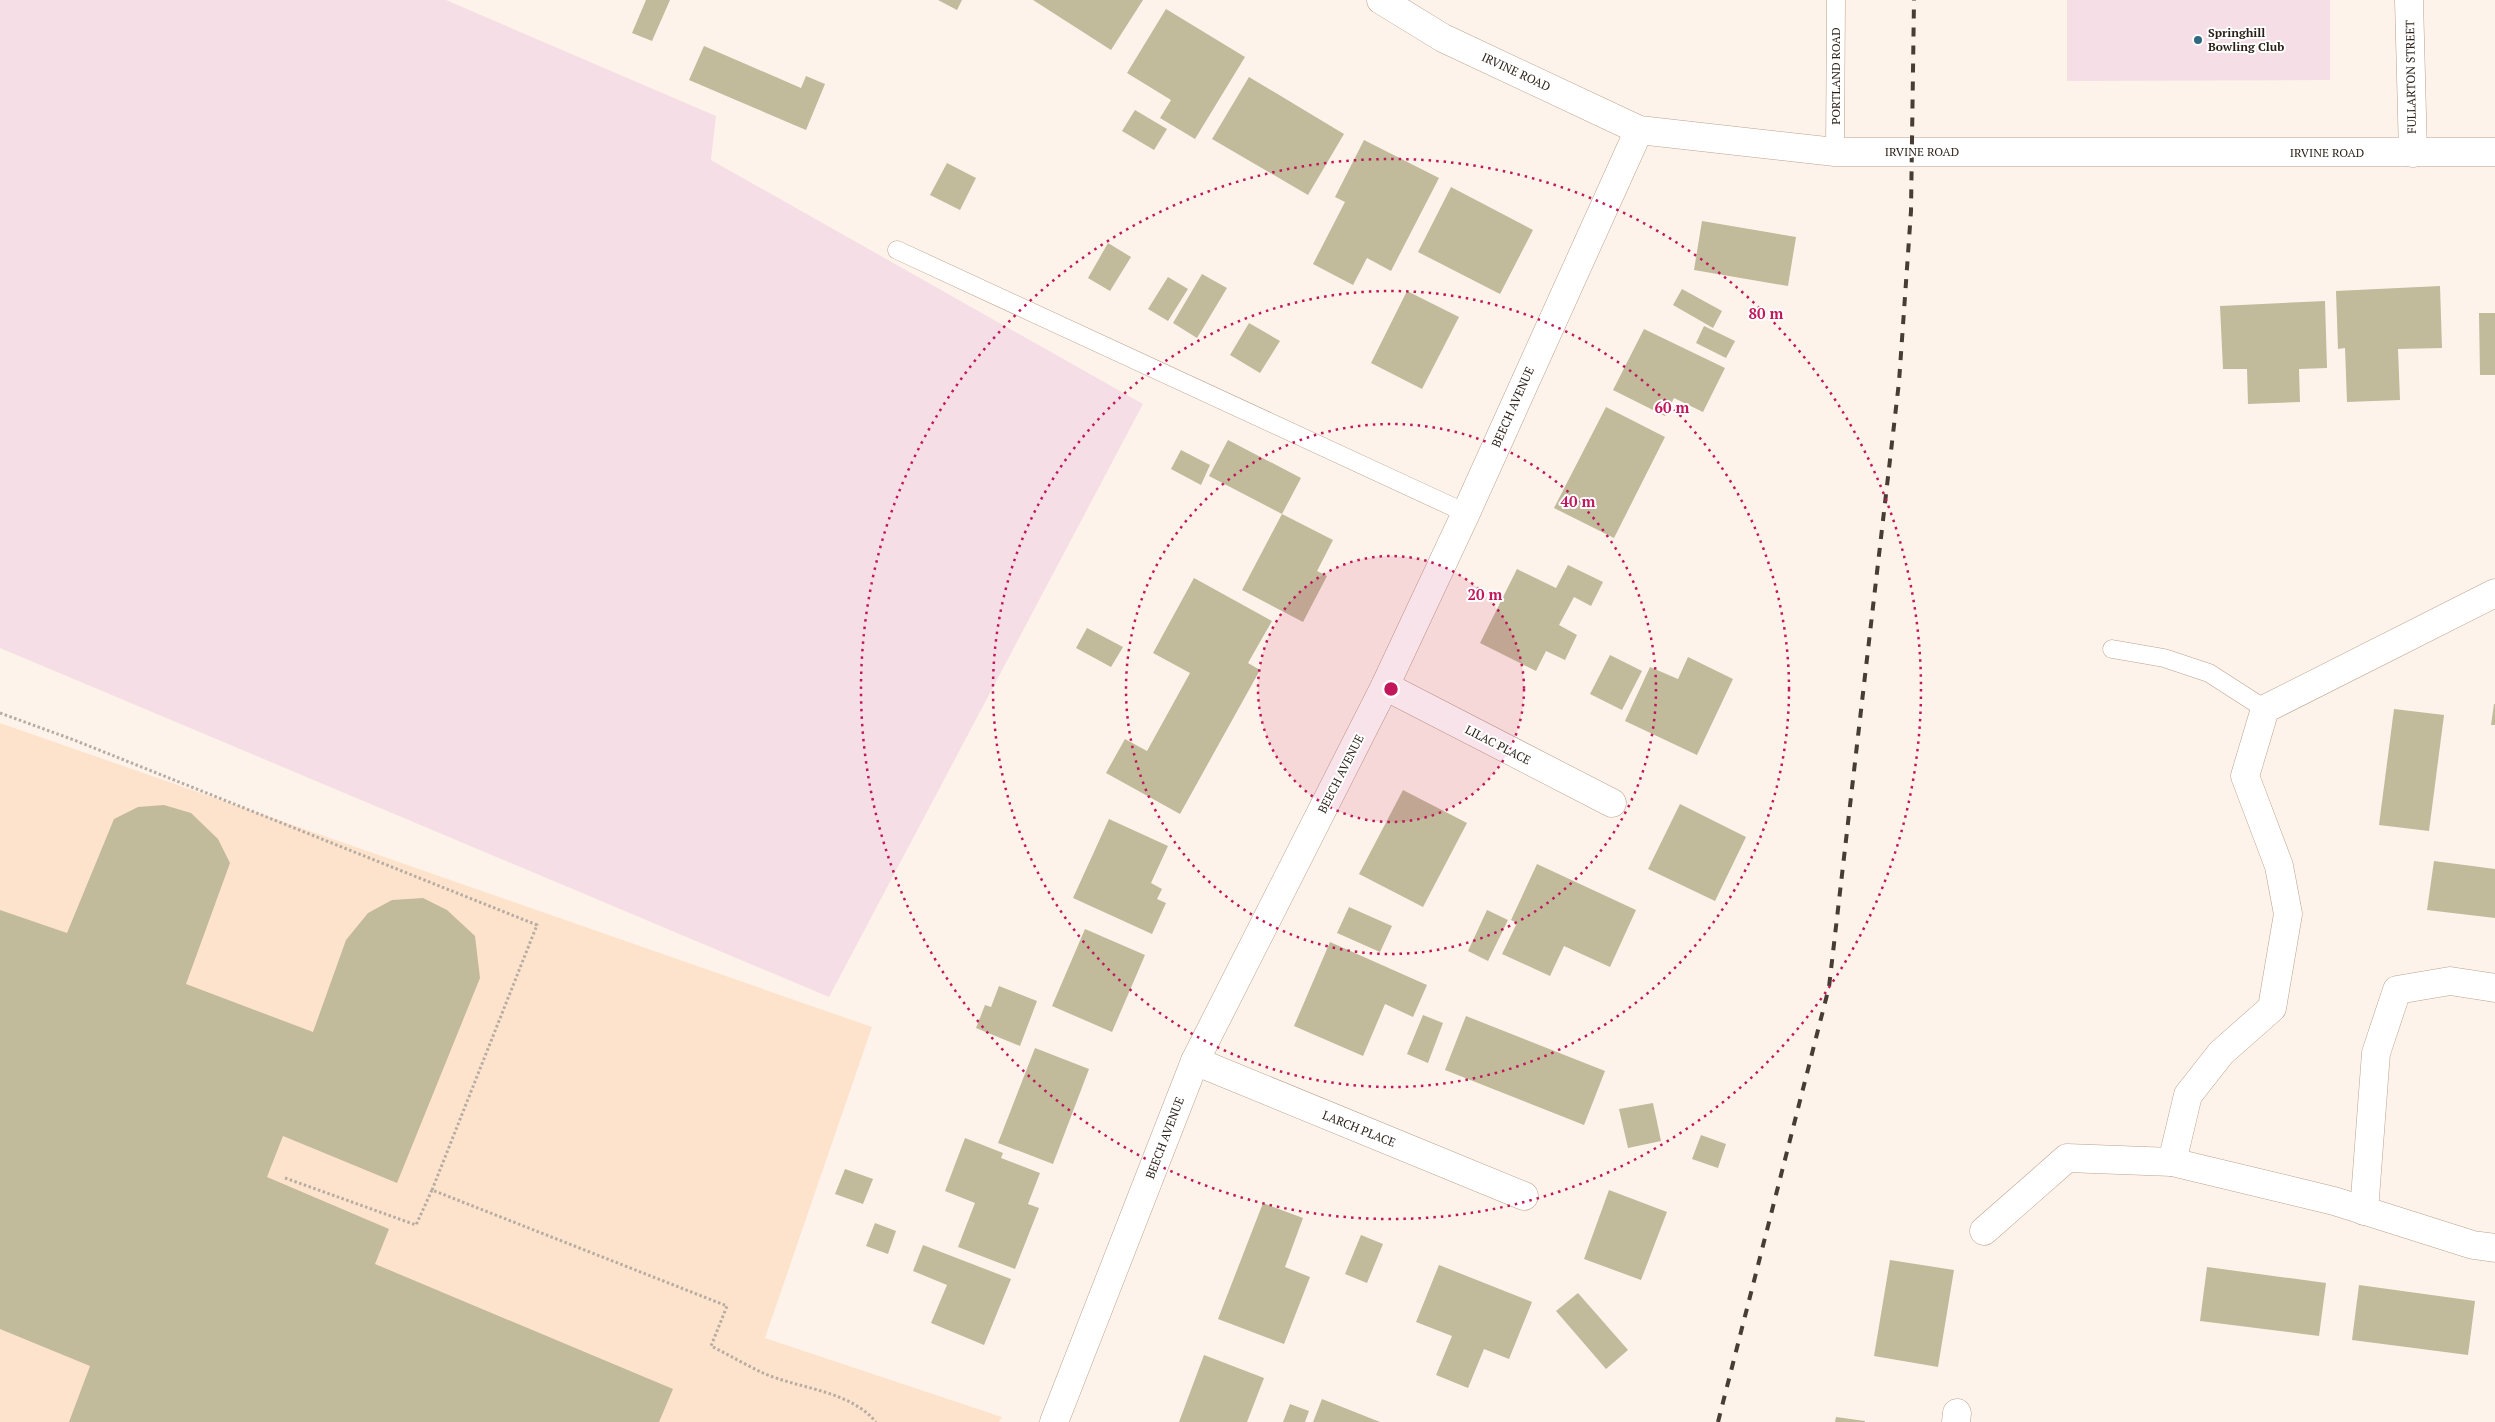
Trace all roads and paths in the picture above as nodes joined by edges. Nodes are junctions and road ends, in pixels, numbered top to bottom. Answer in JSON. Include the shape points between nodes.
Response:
{"nodes":[{"id":1,"x":1381,"y":0,"type":"edge"},
{"id":2,"x":1836,"y":0,"type":"edge"},
{"id":3,"x":2409,"y":0,"type":"edge"},
{"id":4,"x":1639,"y":130,"type":"junction"},
{"id":5,"x":1835,"y":152,"type":"junction"},
{"id":6,"x":2495,"y":152,"type":"edge"},
{"id":7,"x":2413,"y":153,"type":"junction"},
{"id":8,"x":897,"y":250,"type":"dead end"},
{"id":9,"x":1466,"y":513,"type":"junction"},
{"id":10,"x":2495,"y":593,"type":"edge"},
{"id":11,"x":2112,"y":649,"type":"dead end"},
{"id":12,"x":1385,"y":686,"type":"junction"},
{"id":13,"x":2265,"y":709,"type":"junction"},
{"id":14,"x":0,"y":712,"type":"edge"},
{"id":15,"x":1612,"y":803,"type":"dead end"},
{"id":16,"x":2495,"y":988,"type":"edge"},
{"id":17,"x":1195,"y":1061,"type":"junction"},
{"id":18,"x":2172,"y":1162,"type":"junction"},
{"id":19,"x":285,"y":1178,"type":"dead end"},
{"id":20,"x":432,"y":1190,"type":"junction"},
{"id":21,"x":1524,"y":1196,"type":"dead end"},
{"id":22,"x":2364,"y":1211,"type":"junction"},
{"id":23,"x":1984,"y":1232,"type":"dead end"},
{"id":24,"x":2495,"y":1248,"type":"edge"},
{"id":25,"x":876,"y":1422,"type":"edge"},
{"id":26,"x":1054,"y":1422,"type":"edge"}],
"edges":[{"from":1,"to":4,"type":"street","name":"IRVINE ROAD","via":[[1443,38]]},
{"from":2,"to":5,"type":"lane","name":"PORTLAND ROAD"},
{"from":3,"to":7,"type":"street","name":"FULLARTON STREET"},
{"from":4,"to":5,"type":"street","name":"IRVINE ROAD"},
{"from":4,"to":9,"type":"street","name":"BEECH AVENUE"},
{"from":5,"to":7,"type":"street","name":"IRVINE ROAD"},
{"from":6,"to":7,"type":"street","name":"IRVINE ROAD"},
{"from":8,"to":9,"type":"lane"},
{"from":9,"to":12,"type":"street","name":"BEECH AVENUE"},
{"from":10,"to":13,"type":"street"},
{"from":11,"to":13,"type":"lane","via":[[2164,658],[2209,673]]},
{"from":12,"to":15,"type":"street","name":"LILAC PLACE"},
{"from":12,"to":17,"type":"street","name":"BEECH AVENUE"},
{"from":13,"to":18,"type":"street","via":[[2245,776],[2279,866],[2288,914],[2272,1008],[2221,1053],[2188,1095]]},
{"from":14,"to":20,"type":"path","via":[[537,925]]},
{"from":16,"to":22,"type":"street","via":[[2450,981],[2396,990],[2376,1053]]},
{"from":17,"to":21,"type":"street","name":"LARCH PLACE"},
{"from":17,"to":26,"type":"street","name":"BEECH AVENUE"},
{"from":18,"to":22,"type":"street"},
{"from":18,"to":23,"type":"street","via":[[2067,1158]]},
{"from":19,"to":20,"type":"path","via":[[416,1225]]},
{"from":20,"to":25,"type":"path","via":[[727,1306],[712,1346],[764,1374],[830,1393],[870,1415]]},
{"from":22,"to":24,"type":"street","via":[[2473,1245]]}]}
